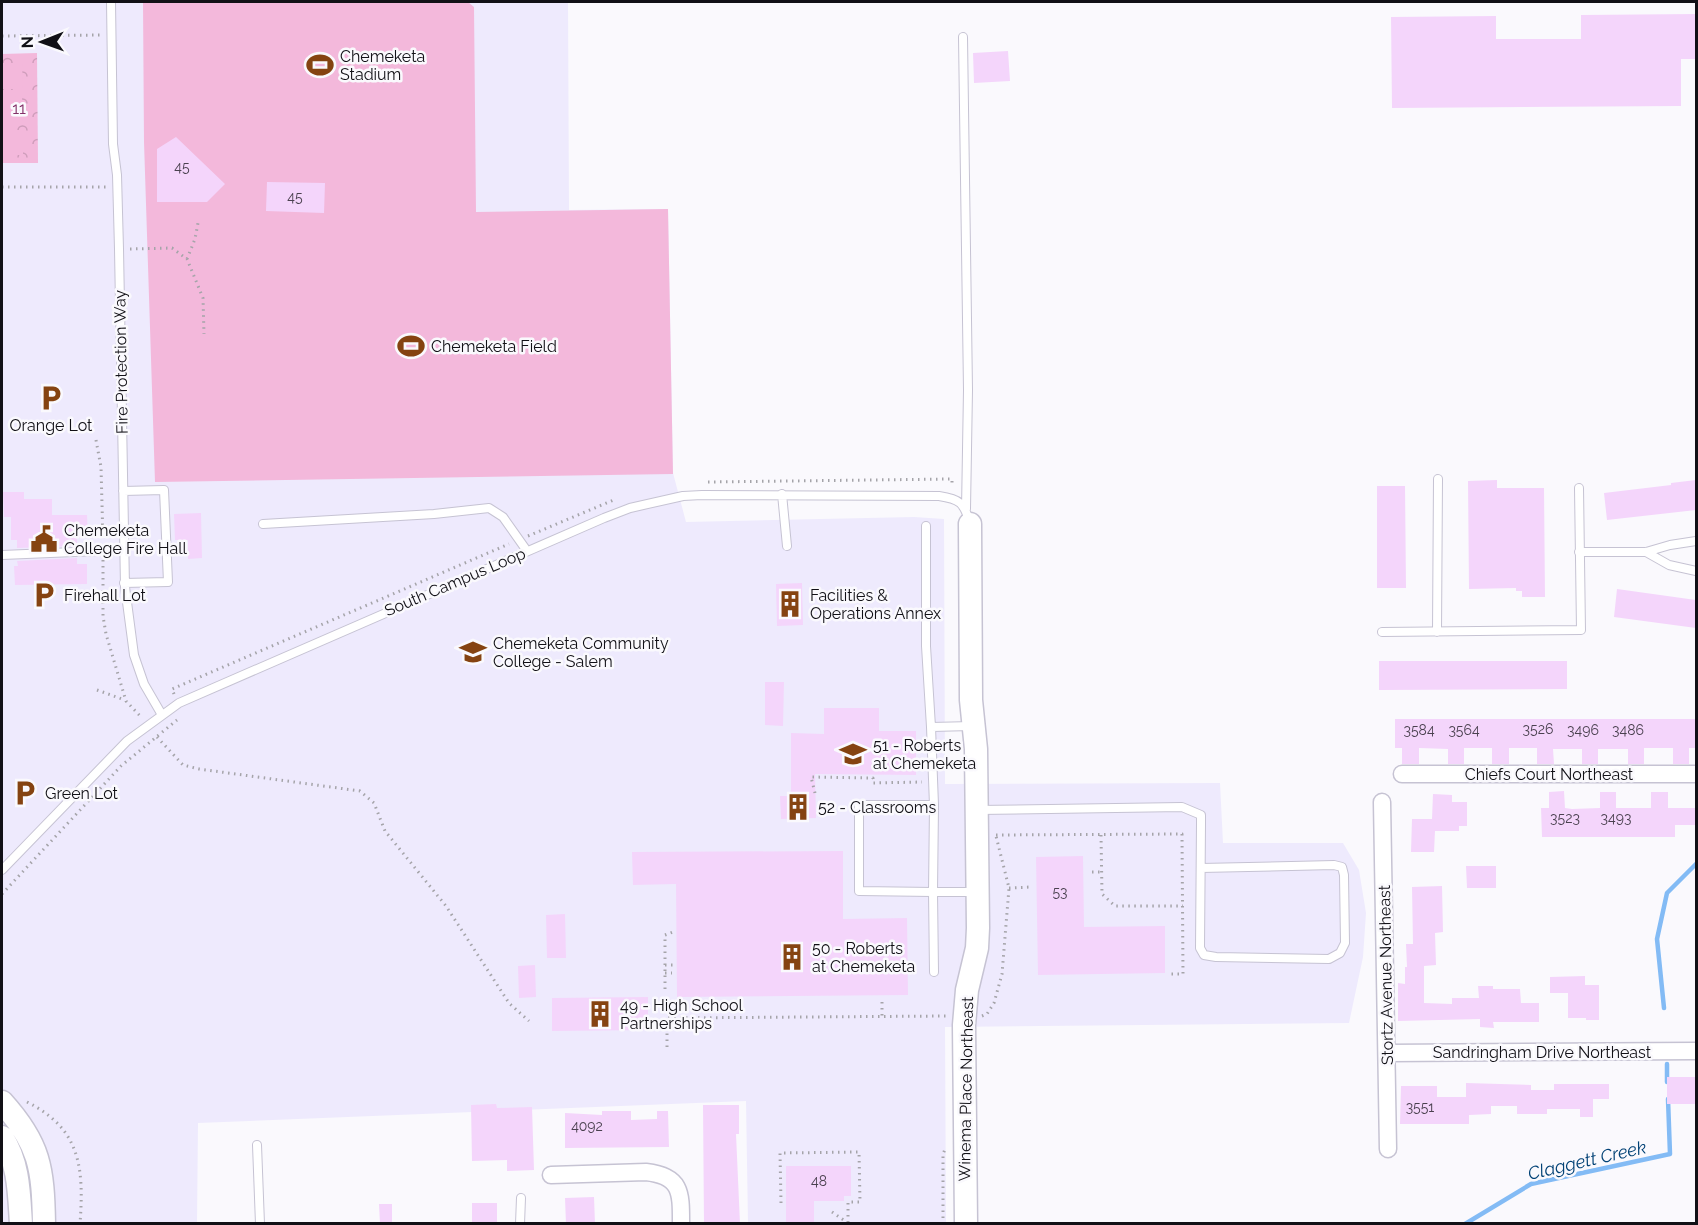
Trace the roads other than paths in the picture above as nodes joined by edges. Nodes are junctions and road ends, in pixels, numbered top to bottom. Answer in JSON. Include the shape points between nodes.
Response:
{"nodes":[{"id":1,"x":111,"y":2,"type":"edge"},
{"id":2,"x":963,"y":37,"type":"dead end"},
{"id":3,"x":1438,"y":479,"type":"dead end"},
{"id":4,"x":1579,"y":488,"type":"dead end"},
{"id":5,"x":123,"y":491,"type":"junction"},
{"id":6,"x":782,"y":494,"type":"junction"},
{"id":7,"x":968,"y":517,"type":"junction"},
{"id":8,"x":262,"y":524,"type":"dead end"},
{"id":9,"x":926,"y":526,"type":"dead end"},
{"id":10,"x":1696,"y":541,"type":"edge"},
{"id":11,"x":787,"y":546,"type":"dead end"},
{"id":12,"x":123,"y":550,"type":"junction"},
{"id":13,"x":527,"y":551,"type":"junction"},
{"id":14,"x":1580,"y":552,"type":"junction"},
{"id":15,"x":1646,"y":552,"type":"junction"},
{"id":16,"x":2,"y":555,"type":"edge"},
{"id":17,"x":1696,"y":571,"type":"edge"},
{"id":18,"x":124,"y":583,"type":"junction"},
{"id":19,"x":1383,"y":632,"type":"dead end"},
{"id":20,"x":1437,"y":632,"type":"junction"},
{"id":21,"x":162,"y":714,"type":"junction"},
{"id":22,"x":973,"y":726,"type":"junction"},
{"id":23,"x":931,"y":727,"type":"junction"},
{"id":24,"x":1402,"y":774,"type":"dead end"},
{"id":25,"x":1696,"y":774,"type":"edge"},
{"id":26,"x":1382,"y":802,"type":"dead end"},
{"id":27,"x":934,"y":805,"type":"junction"},
{"id":28,"x":976,"y":810,"type":"junction"},
{"id":29,"x":1201,"y":868,"type":"junction"},
{"id":30,"x":2,"y":870,"type":"edge"},
{"id":31,"x":933,"y":892,"type":"junction"},
{"id":32,"x":977,"y":892,"type":"junction"},
{"id":33,"x":934,"y":972,"type":"dead end"},
{"id":34,"x":1696,"y":1051,"type":"edge"},
{"id":35,"x":1388,"y":1053,"type":"junction"},
{"id":36,"x":11,"y":1100,"type":"edge"},
{"id":37,"x":2,"y":1137,"type":"edge"},
{"id":38,"x":257,"y":1145,"type":"dead end"},
{"id":39,"x":1389,"y":1149,"type":"dead end"},
{"id":40,"x":551,"y":1175,"type":"dead end"},
{"id":41,"x":520,"y":1198,"type":"dead end"},
{"id":42,"x":21,"y":1224,"type":"edge"},
{"id":43,"x":44,"y":1224,"type":"edge"},
{"id":44,"x":260,"y":1224,"type":"edge"},
{"id":45,"x":520,"y":1224,"type":"edge"},
{"id":46,"x":681,"y":1224,"type":"edge"},
{"id":47,"x":966,"y":1224,"type":"edge"}],
"edges":[{"from":1,"to":5,"type":"lane","name":"Fire Protection Way"},
{"from":2,"to":7,"type":"lane"},
{"from":3,"to":20,"type":"lane"},
{"from":4,"to":14,"type":"lane"},
{"from":5,"to":12,"type":"lane","name":"Fire Protection Way"},
{"from":5,"to":18,"type":"lane","via":[[164,490],[168,582]]},
{"from":6,"to":7,"type":"lane","name":"South Campus Loop","via":[[952,498],[961,503]]},
{"from":6,"to":11,"type":"lane"},
{"from":6,"to":13,"type":"lane","name":"South Campus Loop","via":[[693,496],[630,508]]},
{"from":7,"to":22,"type":"street","name":"Winema Place Northeast"},
{"from":8,"to":13,"type":"lane","via":[[489,508],[503,517]]},
{"from":9,"to":23,"type":"lane"},
{"from":10,"to":15,"type":"lane"},
{"from":12,"to":16,"type":"lane"},
{"from":12,"to":18,"type":"lane","name":"Fire Protection Way"},
{"from":13,"to":21,"type":"lane","name":"South Campus Loop","via":[[179,703]]},
{"from":14,"to":15,"type":"lane"},
{"from":14,"to":20,"type":"lane","via":[[1581,630]]},
{"from":15,"to":17,"type":"lane","via":[[1670,565]]},
{"from":18,"to":21,"type":"lane","name":"Fire Protection Way","via":[[134,655],[144,684]]},
{"from":19,"to":20,"type":"lane"},
{"from":21,"to":30,"type":"lane","name":"South Campus Loop","via":[[127,741]]},
{"from":22,"to":23,"type":"lane"},
{"from":22,"to":28,"type":"street","name":"Winema Place Northeast"},
{"from":23,"to":27,"type":"lane"},
{"from":24,"to":25,"type":"street","name":"Chiefs Court Northeast"},
{"from":26,"to":35,"type":"street","name":"Stortz Avenue Northeast"},
{"from":27,"to":31,"type":"lane"},
{"from":27,"to":31,"type":"lane","via":[[859,805],[859,891]]},
{"from":28,"to":29,"type":"lane","via":[[1182,807],[1201,815]]},
{"from":28,"to":32,"type":"street","name":"Winema Place Northeast"},
{"from":29,"to":29,"type":"lane","via":[[1200,948],[1204,955],[1329,958],[1340,953],[1345,943],[1342,867]]},
{"from":31,"to":32,"type":"lane"},
{"from":31,"to":33,"type":"lane"},
{"from":32,"to":47,"type":"street","name":"Winema Place Northeast","via":[[977,948],[964,1025]]},
{"from":34,"to":35,"type":"street","name":"Sandringham Drive Northeast"},
{"from":35,"to":39,"type":"street","name":"Stortz Avenue Northeast"},
{"from":36,"to":43,"type":"street","via":[[41,1168]]},
{"from":37,"to":42,"type":"street","via":[[16,1170]]},
{"from":38,"to":44,"type":"lane"},
{"from":40,"to":46,"type":"street","via":[[662,1174],[676,1185],[681,1196]]},
{"from":41,"to":45,"type":"lane"}]}
